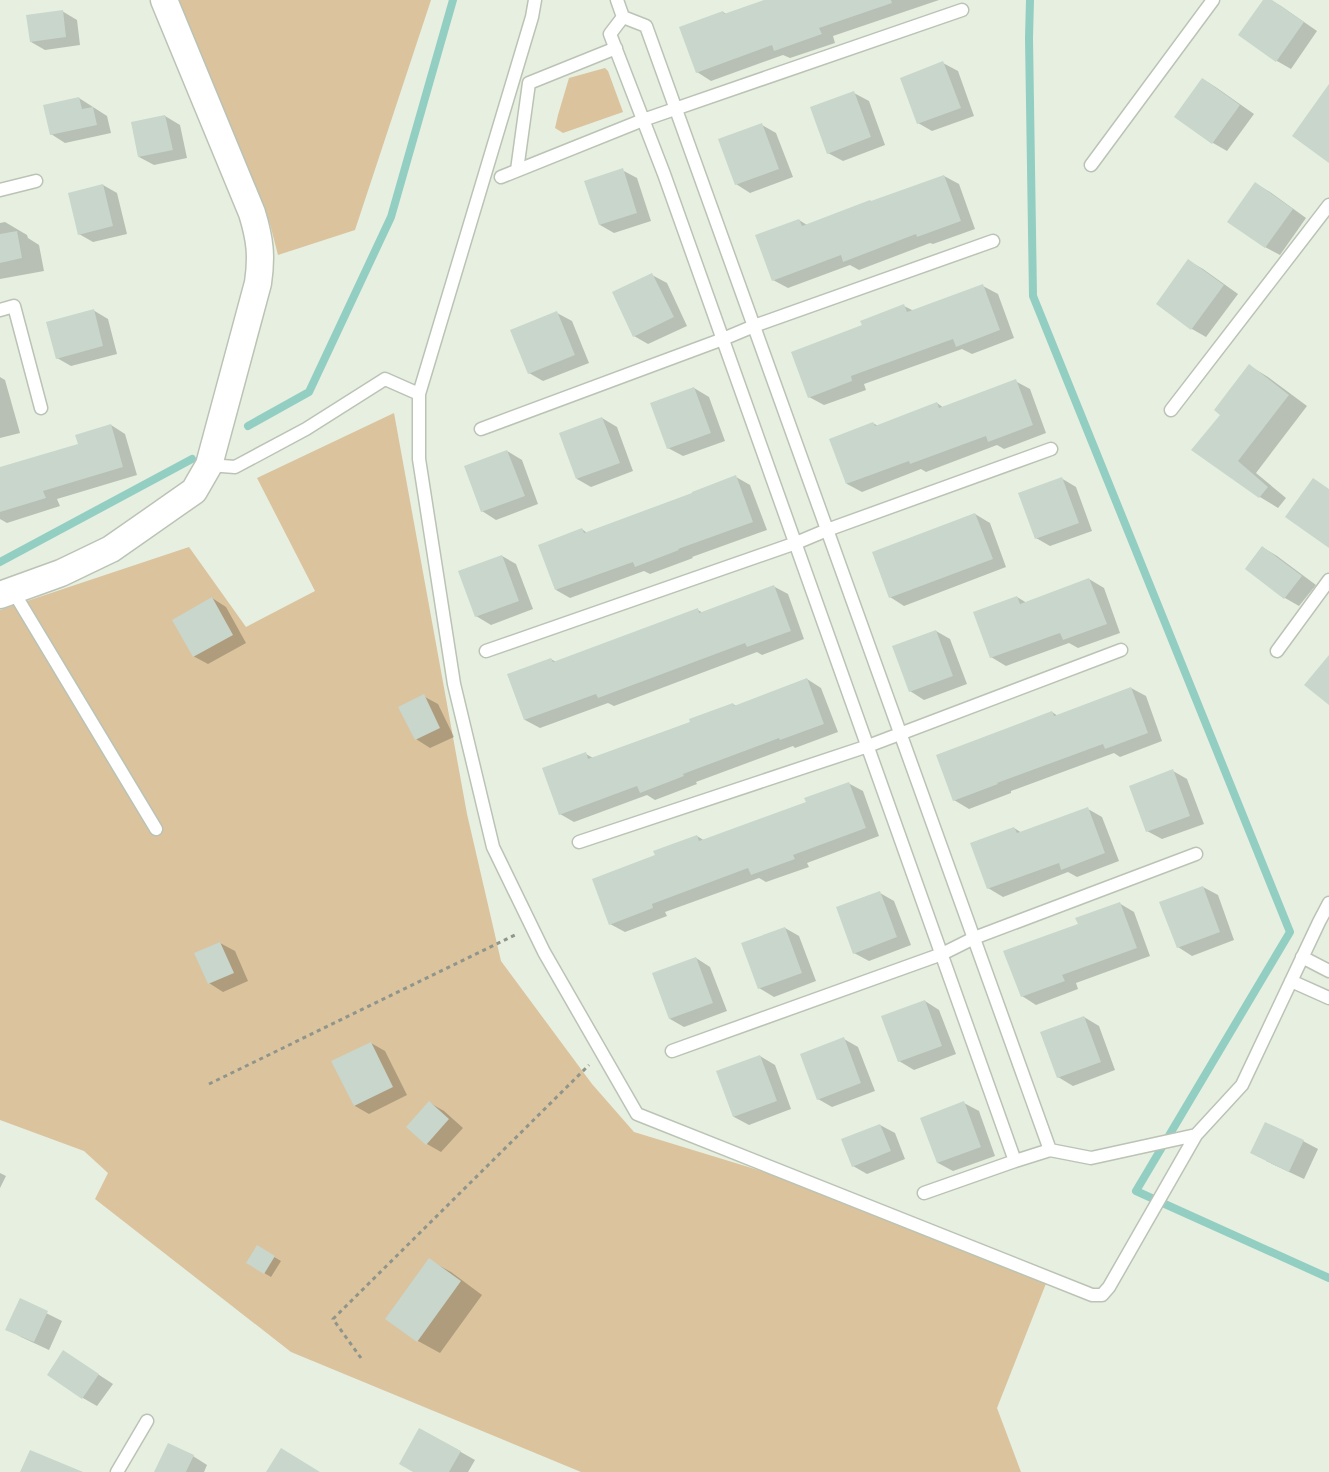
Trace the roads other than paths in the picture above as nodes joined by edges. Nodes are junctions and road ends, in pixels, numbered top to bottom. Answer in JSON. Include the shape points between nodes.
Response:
{"nodes":[{"id":1,"x":164,"y":0,"type":"edge"},
{"id":2,"x":535,"y":0,"type":"edge"},
{"id":3,"x":617,"y":0,"type":"edge"},
{"id":4,"x":1214,"y":0,"type":"edge"},
{"id":5,"x":962,"y":10,"type":"dead end"},
{"id":6,"x":623,"y":17,"type":"junction"},
{"id":7,"x":616,"y":48,"type":"junction"},
{"id":8,"x":676,"y":108,"type":"junction"},
{"id":9,"x":643,"y":120,"type":"junction"},
{"id":10,"x":1091,"y":165,"type":"dead end"},
{"id":11,"x":517,"y":170,"type":"junction"},
{"id":12,"x":501,"y":176,"type":"dead end"},
{"id":13,"x":36,"y":181,"type":"dead end"},
{"id":14,"x":0,"y":190,"type":"edge"},
{"id":15,"x":1329,"y":205,"type":"edge"},
{"id":16,"x":992,"y":241,"type":"dead end"},
{"id":17,"x":0,"y":310,"type":"edge"},
{"id":18,"x":754,"y":326,"type":"junction"},
{"id":19,"x":723,"y":339,"type":"junction"},
{"id":20,"x":419,"y":394,"type":"junction"},
{"id":21,"x":41,"y":408,"type":"dead end"},
{"id":22,"x":1171,"y":410,"type":"dead end"},
{"id":23,"x":481,"y":429,"type":"dead end"},
{"id":24,"x":1051,"y":449,"type":"dead end"},
{"id":25,"x":209,"y":465,"type":"junction"},
{"id":26,"x":827,"y":530,"type":"junction"},
{"id":27,"x":796,"y":543,"type":"junction"},
{"id":28,"x":1329,"y":580,"type":"edge"},
{"id":29,"x":6,"y":593,"type":"edge"},
{"id":30,"x":1121,"y":650,"type":"dead end"},
{"id":31,"x":486,"y":651,"type":"dead end"},
{"id":32,"x":1278,"y":651,"type":"dead end"},
{"id":33,"x":900,"y":733,"type":"junction"},
{"id":34,"x":868,"y":746,"type":"junction"},
{"id":35,"x":156,"y":829,"type":"dead end"},
{"id":36,"x":579,"y":842,"type":"dead end"},
{"id":37,"x":1196,"y":854,"type":"dead end"},
{"id":38,"x":1329,"y":903,"type":"edge"},
{"id":39,"x":974,"y":938,"type":"junction"},
{"id":40,"x":942,"y":954,"type":"junction"},
{"id":41,"x":1302,"y":956,"type":"junction"},
{"id":42,"x":1329,"y":971,"type":"edge"},
{"id":43,"x":1291,"y":981,"type":"junction"},
{"id":44,"x":1329,"y":998,"type":"edge"},
{"id":45,"x":672,"y":1051,"type":"dead end"},
{"id":46,"x":1196,"y":1135,"type":"junction"},
{"id":47,"x":1050,"y":1150,"type":"junction"},
{"id":48,"x":1015,"y":1161,"type":"junction"},
{"id":49,"x":924,"y":1193,"type":"dead end"},
{"id":50,"x":147,"y":1421,"type":"dead end"},
{"id":51,"x":117,"y":1472,"type":"edge"}],
"edges":[{"from":1,"to":25,"type":"street","via":[[252,213],[261,262]]},
{"from":2,"to":20,"type":"lane"},
{"from":3,"to":6,"type":"lane"},
{"from":4,"to":10,"type":"lane"},
{"from":5,"to":8,"type":"lane"},
{"from":6,"to":7,"type":"lane","via":[[610,34]]},
{"from":6,"to":8,"type":"lane","via":[[646,26]]},
{"from":7,"to":9,"type":"lane"},
{"from":7,"to":11,"type":"lane","via":[[529,83]]},
{"from":8,"to":9,"type":"lane"},
{"from":8,"to":18,"type":"lane"},
{"from":9,"to":11,"type":"lane"},
{"from":9,"to":19,"type":"lane"},
{"from":11,"to":12,"type":"lane"},
{"from":13,"to":14,"type":"lane"},
{"from":15,"to":22,"type":"lane"},
{"from":16,"to":18,"type":"lane"},
{"from":17,"to":21,"type":"lane","via":[[14,306]]},
{"from":18,"to":19,"type":"lane"},
{"from":18,"to":26,"type":"lane"},
{"from":19,"to":23,"type":"lane"},
{"from":19,"to":27,"type":"lane"},
{"from":20,"to":25,"type":"lane","via":[[385,379],[306,429],[235,467]]},
{"from":20,"to":46,"type":"lane","via":[[419,459],[454,684],[492,847],[544,952],[637,1114],[1092,1295],[1102,1295],[1109,1287]]},
{"from":24,"to":26,"type":"lane"},
{"from":25,"to":29,"type":"street","via":[[194,491],[111,549],[61,573]]},
{"from":26,"to":27,"type":"lane"},
{"from":26,"to":33,"type":"lane"},
{"from":27,"to":31,"type":"lane"},
{"from":27,"to":34,"type":"lane"},
{"from":28,"to":32,"type":"lane"},
{"from":29,"to":35,"type":"lane"},
{"from":30,"to":33,"type":"lane"},
{"from":33,"to":34,"type":"lane"},
{"from":33,"to":39,"type":"lane"},
{"from":34,"to":36,"type":"lane"},
{"from":34,"to":40,"type":"lane"},
{"from":37,"to":39,"type":"lane"},
{"from":38,"to":41,"type":"lane"},
{"from":39,"to":40,"type":"lane"},
{"from":39,"to":47,"type":"lane"},
{"from":40,"to":45,"type":"lane"},
{"from":40,"to":48,"type":"lane"},
{"from":41,"to":42,"type":"lane"},
{"from":41,"to":43,"type":"lane"},
{"from":43,"to":44,"type":"lane"},
{"from":43,"to":46,"type":"lane","via":[[1242,1085]]},
{"from":46,"to":47,"type":"lane","via":[[1092,1158]]},
{"from":47,"to":48,"type":"lane"},
{"from":48,"to":49,"type":"lane"},
{"from":50,"to":51,"type":"lane"}]}
